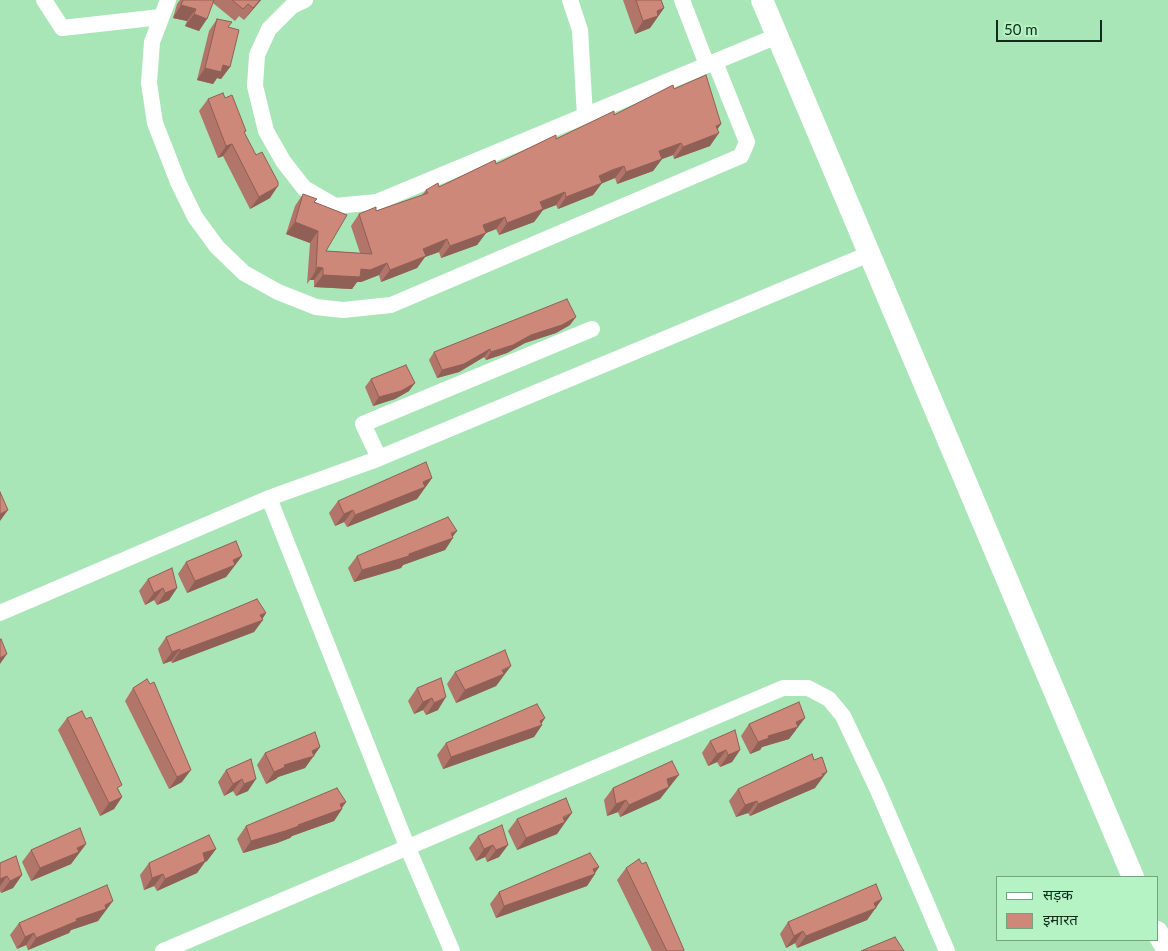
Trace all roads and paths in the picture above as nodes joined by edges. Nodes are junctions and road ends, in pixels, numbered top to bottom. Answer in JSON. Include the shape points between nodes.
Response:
{"nodes":[{"id":1,"x":44,"y":0,"type":"edge"},
{"id":2,"x":168,"y":0,"type":"edge"},
{"id":3,"x":305,"y":0,"type":"edge"},
{"id":4,"x":570,"y":0,"type":"edge"},
{"id":5,"x":682,"y":0,"type":"edge"},
{"id":6,"x":762,"y":0,"type":"edge"},
{"id":7,"x":161,"y":17,"type":"junction"},
{"id":8,"x":777,"y":36,"type":"junction"},
{"id":9,"x":711,"y":63,"type":"junction"},
{"id":10,"x":585,"y":116,"type":"junction"},
{"id":11,"x":869,"y":254,"type":"junction"},
{"id":12,"x":592,"y":329,"type":"dead end"},
{"id":13,"x":379,"y":458,"type":"junction"},
{"id":14,"x":269,"y":498,"type":"junction"},
{"id":15,"x":0,"y":613,"type":"edge"},
{"id":16,"x":407,"y":846,"type":"junction"},
{"id":17,"x":1133,"y":876,"type":"edge"},
{"id":18,"x":1158,"y":934,"type":"edge"},
{"id":19,"x":1168,"y":950,"type":"edge"},
{"id":20,"x":163,"y":951,"type":"edge"},
{"id":21,"x":452,"y":951,"type":"edge"},
{"id":22,"x":947,"y":951,"type":"edge"}],
"edges":[{"from":1,"to":7,"type":"street","via":[[62,28]]},
{"from":2,"to":7,"type":"street"},
{"from":3,"to":10,"type":"street","via":[[292,6],[269,29],[257,55],[255,86],[266,131],[283,162],[304,188],[336,206],[377,202]]},
{"from":4,"to":10,"type":"street","via":[[580,30]]},
{"from":5,"to":9,"type":"street"},
{"from":6,"to":8,"type":"street"},
{"from":7,"to":9,"type":"street","via":[[152,42],[149,83],[154,115],[164,149],[195,217],[217,247],[244,273],[278,292],[316,307],[343,310],[390,305],[741,156],[747,142]]},
{"from":8,"to":9,"type":"street"},
{"from":8,"to":11,"type":"street"},
{"from":9,"to":10,"type":"street"},
{"from":11,"to":13,"type":"street"},
{"from":11,"to":17,"type":"street"},
{"from":12,"to":13,"type":"street","via":[[363,424]]},
{"from":13,"to":14,"type":"street"},
{"from":14,"to":15,"type":"street"},
{"from":14,"to":16,"type":"street"},
{"from":16,"to":20,"type":"street"},
{"from":16,"to":21,"type":"street"},
{"from":16,"to":22,"type":"street","via":[[783,688],[808,688],[829,699],[843,716]]},
{"from":18,"to":19,"type":"street"}]}
